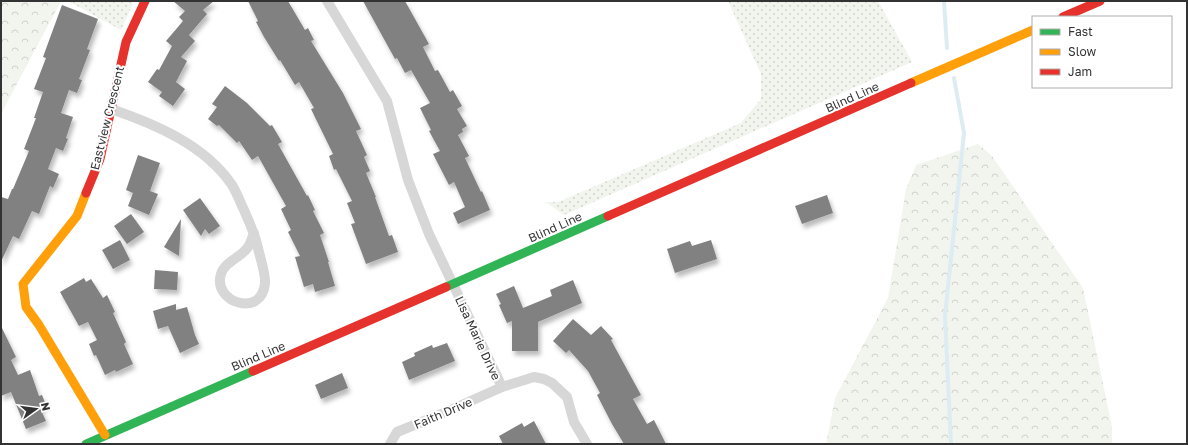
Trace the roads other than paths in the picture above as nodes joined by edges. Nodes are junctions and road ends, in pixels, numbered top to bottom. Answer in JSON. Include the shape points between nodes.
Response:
{"nodes":[{"id":1,"x":145,"y":1,"type":"edge"},
{"id":2,"x":327,"y":1,"type":"edge"},
{"id":3,"x":1100,"y":1,"type":"edge"},
{"id":4,"x":1065,"y":16,"type":"edge"},
{"id":5,"x":1032,"y":30,"type":"edge"},
{"id":6,"x":111,"y":109,"type":"junction"},
{"id":7,"x":254,"y":233,"type":"junction"},
{"id":8,"x":453,"y":284,"type":"junction"},
{"id":9,"x":502,"y":387,"type":"junction"},
{"id":10,"x":105,"y":435,"type":"junction"},
{"id":11,"x":86,"y":444,"type":"edge"},
{"id":12,"x":390,"y":444,"type":"edge"},
{"id":13,"x":587,"y":444,"type":"edge"}],
"edges":[{"from":1,"to":6,"type":"street","name":"Eastview Crescent","via":[[126,42]]},
{"from":2,"to":8,"type":"street","via":[[387,101],[408,180],[429,234]]},
{"from":3,"to":4,"type":"street"},
{"from":5,"to":8,"type":"street","name":"Blind Line"},
{"from":6,"to":7,"type":"street","via":[[182,140],[216,165],[233,186]]},
{"from":6,"to":10,"type":"street","name":"Eastview Crescent","via":[[100,158],[77,216],[23,284],[26,307],[40,325]]},
{"from":7,"to":7,"type":"street","via":[[265,282],[263,293],[257,299],[242,304],[234,302],[224,292],[220,284],[221,274],[228,263],[248,247]]},
{"from":8,"to":9,"type":"street","name":"Lisa Marie Drive"},
{"from":8,"to":10,"type":"street","name":"Blind Line"},
{"from":9,"to":12,"type":"street","name":"Faith Drive","via":[[397,433]]},
{"from":9,"to":13,"type":"street","name":"Lisa Marie Drive","via":[[534,377],[552,382],[567,397],[574,422]]},
{"from":10,"to":11,"type":"street","name":"Blind Line"}]}
